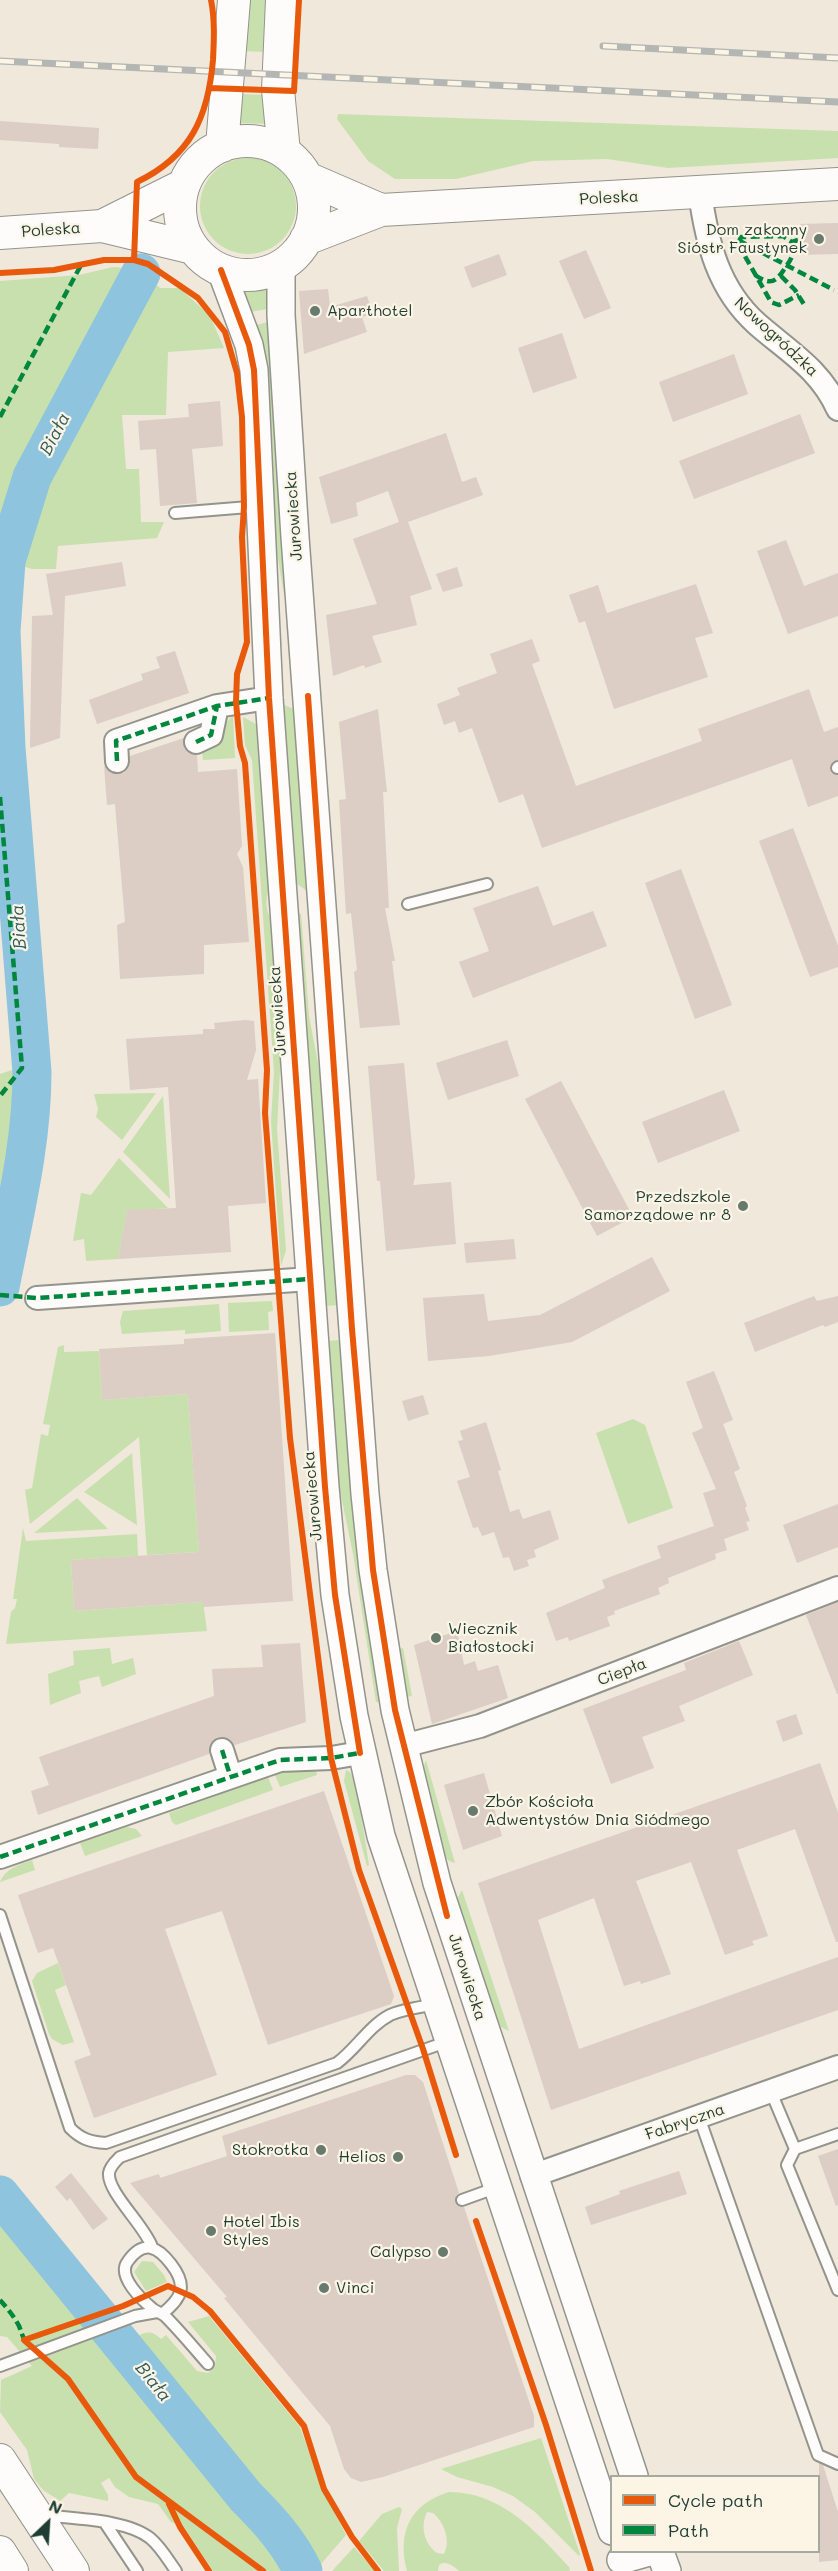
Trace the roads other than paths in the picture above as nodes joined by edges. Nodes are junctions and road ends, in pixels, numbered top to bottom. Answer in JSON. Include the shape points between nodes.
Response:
{"nodes":[{"id":1,"x":234,"y":0,"type":"edge"},
{"id":2,"x":282,"y":0,"type":"edge"},
{"id":3,"x":222,"y":146,"type":"junction"},
{"id":4,"x":284,"y":152,"type":"junction"},
{"id":5,"x":307,"y":178,"type":"junction"},
{"id":6,"x":838,"y":184,"type":"edge"},
{"id":7,"x":184,"y":185,"type":"junction"},
{"id":8,"x":700,"y":193,"type":"junction"},
{"id":9,"x":381,"y":210,"type":"junction"},
{"id":10,"x":102,"y":226,"type":"junction"},
{"id":11,"x":0,"y":233,"type":"edge"},
{"id":12,"x":306,"y":239,"type":"junction"},
{"id":13,"x":193,"y":248,"type":"junction"},
{"id":14,"x":281,"y":266,"type":"junction"},
{"id":15,"x":222,"y":270,"type":"junction"},
{"id":16,"x":838,"y":410,"type":"edge"},
{"id":17,"x":261,"y":506,"type":"junction"},
{"id":18,"x":175,"y":513,"type":"dead end"},
{"id":19,"x":308,"y":696,"type":"junction"},
{"id":20,"x":269,"y":698,"type":"junction"},
{"id":21,"x":217,"y":706,"type":"junction"},
{"id":22,"x":196,"y":742,"type":"dead end"},
{"id":23,"x":117,"y":761,"type":"dead end"},
{"id":24,"x":487,"y":884,"type":"dead end"},
{"id":25,"x":408,"y":904,"type":"dead end"},
{"id":26,"x":285,"y":909,"type":"junction"},
{"id":27,"x":322,"y":911,"type":"junction"},
{"id":28,"x":310,"y":1279,"type":"junction"},
{"id":29,"x":37,"y":1299,"type":"dead end"},
{"id":30,"x":838,"y":1588,"type":"edge"},
{"id":31,"x":403,"y":1746,"type":"junction"},
{"id":32,"x":222,"y":1750,"type":"dead end"},
{"id":33,"x":360,"y":1753,"type":"junction"},
{"id":34,"x":230,"y":1775,"type":"junction"},
{"id":35,"x":0,"y":1857,"type":"edge"},
{"id":36,"x":0,"y":1916,"type":"edge"},
{"id":37,"x":437,"y":2004,"type":"junction"},
{"id":38,"x":449,"y":2041,"type":"junction"},
{"id":39,"x":489,"y":2044,"type":"junction"},
{"id":40,"x":838,"y":2067,"type":"edge"},
{"id":41,"x":771,"y":2092,"type":"junction"},
{"id":42,"x":699,"y":2117,"type":"junction"},
{"id":43,"x":838,"y":2133,"type":"edge"},
{"id":44,"x":795,"y":2149,"type":"junction"},
{"id":45,"x":532,"y":2176,"type":"junction"},
{"id":46,"x":498,"y":2187,"type":"junction"},
{"id":47,"x":462,"y":2200,"type":"dead end"},
{"id":48,"x":152,"y":2247,"type":"junction"},
{"id":49,"x":837,"y":2284,"type":"edge"},
{"id":50,"x":144,"y":2300,"type":"junction"},
{"id":51,"x":160,"y":2313,"type":"junction"},
{"id":52,"x":134,"y":2317,"type":"junction"},
{"id":53,"x":208,"y":2364,"type":"dead end"},
{"id":54,"x":0,"y":2366,"type":"edge"},
{"id":55,"x":618,"y":2428,"type":"junction"},
{"id":56,"x":583,"y":2443,"type":"junction"},
{"id":57,"x":0,"y":2460,"type":"edge"},
{"id":58,"x":838,"y":2464,"type":"edge"},
{"id":59,"x":634,"y":2475,"type":"edge"},
{"id":60,"x":36,"y":2514,"type":"junction"},
{"id":61,"x":105,"y":2523,"type":"junction"},
{"id":62,"x":610,"y":2525,"type":"edge"},
{"id":63,"x":0,"y":2552,"type":"edge"},
{"id":64,"x":646,"y":2553,"type":"edge"},
{"id":65,"x":660,"y":2553,"type":"edge"},
{"id":66,"x":621,"y":2561,"type":"edge"},
{"id":67,"x":12,"y":2571,"type":"edge"},
{"id":68,"x":73,"y":2571,"type":"edge"},
{"id":69,"x":137,"y":2571,"type":"edge"},
{"id":70,"x":176,"y":2571,"type":"edge"},
{"id":71,"x":666,"y":2571,"type":"edge"}],
"edges":[{"from":1,"to":3,"type":"main road"},
{"from":2,"to":4,"type":"main road","via":[[278,90]]},
{"from":3,"to":4,"type":"main road","via":[[243,141],[264,143]]},
{"from":3,"to":7,"type":"main road","via":[[192,169]]},
{"from":4,"to":5,"type":"main road"},
{"from":5,"to":9,"type":"main road","name":"Poleska"},
{"from":5,"to":12,"type":"main road","via":[[314,209]]},
{"from":6,"to":8,"type":"main road","name":"Poleska"},
{"from":7,"to":10,"type":"main road","name":"Poleska"},
{"from":7,"to":13,"type":"main road","via":[[180,207],[183,228]]},
{"from":8,"to":9,"type":"main road","name":"Poleska"},
{"from":8,"to":16,"type":"street","name":"Nowogródzka","via":[[717,271],[728,290],[756,323],[816,373]]},
{"from":9,"to":12,"type":"main road","name":"Poleska"},
{"from":10,"to":11,"type":"main road","name":"Poleska"},
{"from":10,"to":13,"type":"main road","name":"Poleska"},
{"from":12,"to":14,"type":"main road"},
{"from":13,"to":15,"type":"main road"},
{"from":14,"to":15,"type":"main road","via":[[262,273]]},
{"from":14,"to":19,"type":"street","name":"Jurowiecka","via":[[294,526]]},
{"from":15,"to":17,"type":"street","name":"Jurowiecka","via":[[254,370]]},
{"from":17,"to":18,"type":"lane"},
{"from":17,"to":20,"type":"street","name":"Jurowiecka"},
{"from":19,"to":20,"type":"street"},
{"from":19,"to":27,"type":"street","name":"Jurowiecka"},
{"from":20,"to":21,"type":"street"},
{"from":20,"to":26,"type":"street","name":"Jurowiecka"},
{"from":21,"to":22,"type":"street","via":[[211,735]]},
{"from":21,"to":23,"type":"street","via":[[116,741]]},
{"from":24,"to":25,"type":"lane"},
{"from":26,"to":27,"type":"street","via":[[295,901],[304,901]]},
{"from":26,"to":28,"type":"street","name":"Jurowiecka"},
{"from":27,"to":31,"type":"street","name":"Jurowiecka","via":[[365,1494],[373,1570]]},
{"from":28,"to":29,"type":"street"},
{"from":28,"to":33,"type":"street","name":"Jurowiecka","via":[[335,1595]]},
{"from":30,"to":31,"type":"street","name":"Ciepła","via":[[480,1726]]},
{"from":31,"to":33,"type":"street"},
{"from":31,"to":39,"type":"street","name":"Jurowiecka","via":[[437,1883]]},
{"from":32,"to":34,"type":"street"},
{"from":33,"to":34,"type":"street","via":[[280,1760]]},
{"from":33,"to":37,"type":"street","name":"Jurowiecka","via":[[381,1836]]},
{"from":34,"to":35,"type":"street"},
{"from":36,"to":37,"type":"lane","via":[[70,2128],[79,2137],[95,2142],[106,2143],[337,2063],[392,2014]]},
{"from":37,"to":38,"type":"street","name":"Jurowiecka"},
{"from":38,"to":39,"type":"street","name":"Jurowiecka"},
{"from":38,"to":46,"type":"street","name":"Jurowiecka"},
{"from":38,"to":48,"type":"lane","via":[[120,2157],[111,2168],[110,2180],[146,2231]]},
{"from":39,"to":45,"type":"street","name":"Jurowiecka"},
{"from":40,"to":41,"type":"street","name":"Fabryczna"},
{"from":41,"to":42,"type":"street","name":"Fabryczna"},
{"from":41,"to":44,"type":"lane"},
{"from":42,"to":45,"type":"street","name":"Fabryczna"},
{"from":42,"to":58,"type":"lane","via":[[818,2455]]},
{"from":43,"to":44,"type":"lane"},
{"from":44,"to":49,"type":"lane","via":[[787,2165]]},
{"from":45,"to":46,"type":"street"},
{"from":45,"to":55,"type":"street","name":"Jurowiecka"},
{"from":46,"to":47,"type":"lane"},
{"from":46,"to":56,"type":"street","name":"Jurowiecka"},
{"from":48,"to":50,"type":"lane","via":[[143,2248],[125,2266],[128,2281]]},
{"from":48,"to":51,"type":"lane","via":[[177,2271],[182,2283],[176,2303]]},
{"from":50,"to":51,"type":"lane"},
{"from":50,"to":52,"type":"lane"},
{"from":51,"to":52,"type":"lane"},
{"from":51,"to":53,"type":"lane"},
{"from":52,"to":54,"type":"lane"},
{"from":55,"to":56,"type":"street"},
{"from":55,"to":59,"type":"street","name":"Jurowiecka"},
{"from":56,"to":62,"type":"street","name":"Jurowiecka"},
{"from":57,"to":60,"type":"main road"},
{"from":60,"to":61,"type":"lane"},
{"from":60,"to":68,"type":"main road"},
{"from":61,"to":69,"type":"lane"},
{"from":61,"to":70,"type":"lane","via":[[132,2528],[148,2536]]},
{"from":63,"to":67,"type":"main road"},
{"from":64,"to":66,"type":"street"},
{"from":65,"to":71,"type":"street"}]}
